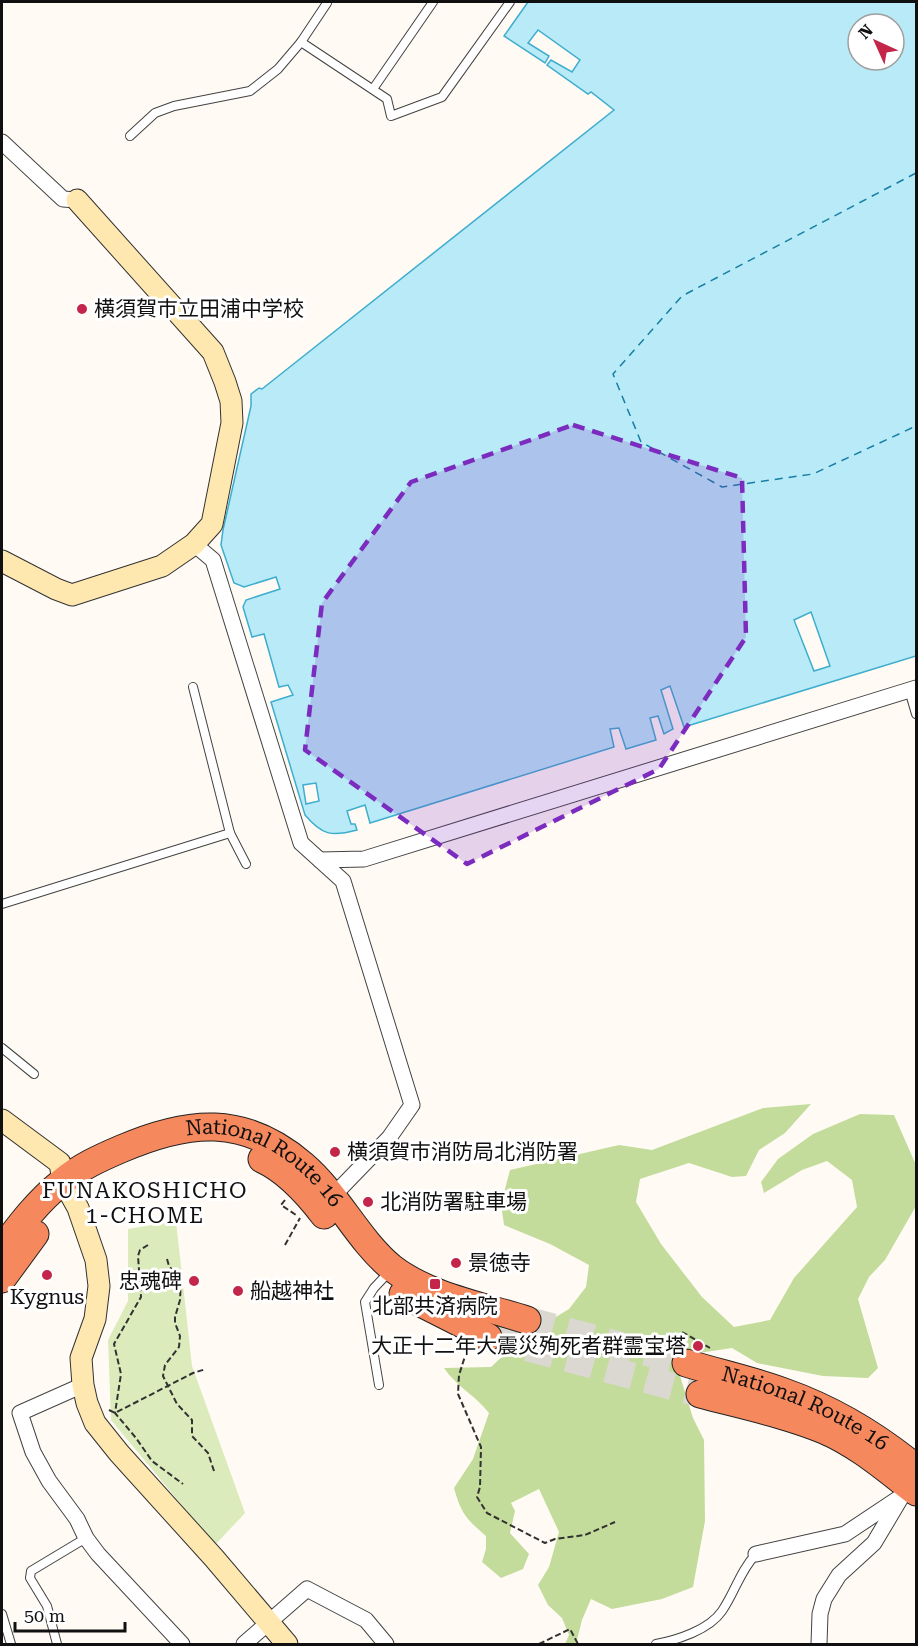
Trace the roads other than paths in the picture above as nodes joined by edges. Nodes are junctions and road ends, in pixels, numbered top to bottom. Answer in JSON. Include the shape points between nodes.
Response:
{"nodes":[{"id":1,"x":433,"y":2,"type":"edge"},
{"id":2,"x":327,"y":3,"type":"dead end"},
{"id":3,"x":507,"y":3,"type":"edge"},
{"id":4,"x":301,"y":42,"type":"junction"},
{"id":5,"x":373,"y":89,"type":"junction"},
{"id":6,"x":130,"y":136,"type":"dead end"},
{"id":7,"x":2,"y":142,"type":"edge"},
{"id":8,"x":77,"y":200,"type":"joint"},
{"id":9,"x":194,"y":544,"type":"junction"},
{"id":10,"x":2,"y":561,"type":"edge"},
{"id":11,"x":193,"y":687,"type":"dead end"},
{"id":12,"x":913,"y":689,"type":"edge"},
{"id":13,"x":916,"y":714,"type":"edge"},
{"id":14,"x":230,"y":833,"type":"junction"},
{"id":15,"x":320,"y":860,"type":"junction"},
{"id":16,"x":246,"y":864,"type":"dead end"},
{"id":17,"x":2,"y":904,"type":"edge"},
{"id":18,"x":2,"y":1048,"type":"edge"},
{"id":19,"x":34,"y":1074,"type":"dead end"},
{"id":20,"x":2,"y":1120,"type":"edge"},
{"id":21,"x":66,"y":1189,"type":"junction"},
{"id":22,"x":326,"y":1203,"type":"junction"},
{"id":23,"x":2,"y":1249,"type":"edge"},
{"id":24,"x":387,"y":1274,"type":"junction"},
{"id":25,"x":2,"y":1279,"type":"edge"},
{"id":26,"x":527,"y":1320,"type":"tunnel mouth"},
{"id":27,"x":478,"y":1342,"type":"tunnel mouth"},
{"id":28,"x":686,"y":1363,"type":"tunnel mouth"},
{"id":29,"x":83,"y":1385,"type":"junction"},
{"id":30,"x":379,"y":1385,"type":"dead end"},
{"id":31,"x":700,"y":1394,"type":"tunnel mouth"},
{"id":32,"x":763,"y":1398,"type":"junction"},
{"id":33,"x":912,"y":1485,"type":"edge"},
{"id":34,"x":86,"y":1538,"type":"junction"},
{"id":35,"x":756,"y":1554,"type":"joint"},
{"id":36,"x":2,"y":1614,"type":"edge"},
{"id":37,"x":268,"y":1624,"type":"junction"},
{"id":38,"x":10,"y":1644,"type":"edge"},
{"id":39,"x":57,"y":1644,"type":"edge"},
{"id":40,"x":182,"y":1644,"type":"edge"},
{"id":41,"x":244,"y":1644,"type":"edge"},
{"id":42,"x":286,"y":1644,"type":"edge"},
{"id":43,"x":386,"y":1644,"type":"edge"},
{"id":44,"x":656,"y":1644,"type":"edge"},
{"id":45,"x":819,"y":1644,"type":"edge"}],
"edges":[{"from":1,"to":5,"type":"lane"},
{"from":2,"to":4,"type":"lane"},
{"from":3,"to":5,"type":"lane","via":[[442,97],[391,116],[387,99]]},
{"from":4,"to":5,"type":"lane"},
{"from":4,"to":6,"type":"lane","via":[[278,69],[250,91],[155,113]]},
{"from":7,"to":8,"type":"street","via":[[63,200]]},
{"from":8,"to":9,"type":"street","via":[[213,352],[225,382],[232,423],[212,524]]},
{"from":9,"to":10,"type":"street","via":[[162,566],[72,595]]},
{"from":9,"to":15,"type":"street","via":[[213,560],[301,843]]},
{"from":11,"to":14,"type":"lane"},
{"from":12,"to":13,"type":"lane"},
{"from":12,"to":15,"type":"street","via":[[364,859]]},
{"from":14,"to":16,"type":"lane"},
{"from":14,"to":17,"type":"lane"},
{"from":15,"to":22,"type":"street","via":[[343,881],[412,1105],[389,1138]]},
{"from":18,"to":19,"type":"lane"},
{"from":20,"to":21,"type":"street","via":[[60,1163]]},
{"from":21,"to":22,"type":"highway","name":"National Route 16","via":[[101,1158],[174,1130],[198,1126],[254,1135],[282,1149],[304,1166]]},
{"from":21,"to":23,"type":"highway","name":"National Route 16","via":[[32,1209]]},
{"from":21,"to":25,"type":"highway","name":"National Route 16"},
{"from":21,"to":29,"type":"street","via":[[78,1208],[96,1260],[99,1286],[95,1319],[81,1358]]},
{"from":22,"to":24,"type":"highway","name":"National Route 16","via":[[366,1268]]},
{"from":24,"to":26,"type":"highway","name":"National Route 16"},
{"from":24,"to":27,"type":"highway","name":"National Route 16","via":[[405,1295]]},
{"from":24,"to":30,"type":"lane","via":[[365,1302]]},
{"from":28,"to":32,"type":"highway","name":"National Route 16"},
{"from":29,"to":34,"type":"street","via":[[20,1413],[33,1452]]},
{"from":29,"to":37,"type":"street","via":[[95,1423]]},
{"from":31,"to":32,"type":"highway","name":"National Route 16"},
{"from":32,"to":33,"type":"highway","name":"National Route 16","via":[[867,1454]]},
{"from":33,"to":35,"type":"street","via":[[845,1534]]},
{"from":33,"to":45,"type":"street","via":[[874,1543],[839,1575],[820,1614]]},
{"from":34,"to":39,"type":"lane","via":[[31,1571],[30,1578],[47,1606]]},
{"from":34,"to":40,"type":"street"},
{"from":35,"to":44,"type":"lane","via":[[745,1565],[721,1612],[698,1630]]},
{"from":36,"to":38,"type":"lane"},
{"from":37,"to":41,"type":"street"},
{"from":37,"to":42,"type":"street"},
{"from":37,"to":43,"type":"street","via":[[307,1589],[366,1620]]}]}
